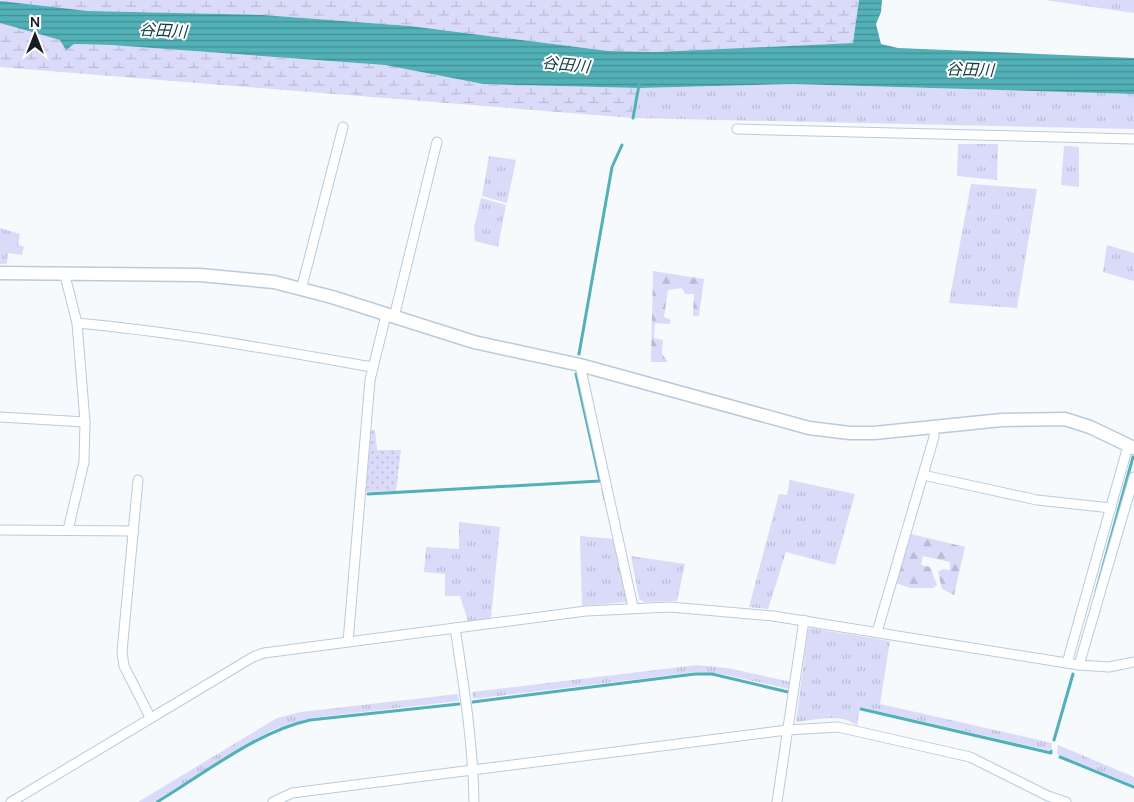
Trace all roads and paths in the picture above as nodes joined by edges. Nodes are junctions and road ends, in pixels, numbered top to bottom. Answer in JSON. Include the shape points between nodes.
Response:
{"nodes":[{"id":1,"x":343,"y":127,"type":"dead end"},
{"id":2,"x":737,"y":129,"type":"dead end"},
{"id":3,"x":1134,"y":140,"type":"edge"},
{"id":4,"x":437,"y":142,"type":"dead end"},
{"id":5,"x":64,"y":272,"type":"junction"},
{"id":6,"x":0,"y":273,"type":"edge"},
{"id":7,"x":301,"y":290,"type":"junction"},
{"id":8,"x":390,"y":316,"type":"junction"},
{"id":9,"x":77,"y":323,"type":"junction"},
{"id":10,"x":580,"y":365,"type":"junction"},
{"id":11,"x":372,"y":367,"type":"junction"},
{"id":12,"x":0,"y":417,"type":"edge"},
{"id":13,"x":85,"y":422,"type":"junction"},
{"id":14,"x":934,"y":427,"type":"junction"},
{"id":15,"x":1131,"y":447,"type":"edge"},
{"id":16,"x":923,"y":475,"type":"junction"},
{"id":17,"x":1134,"y":477,"type":"edge"},
{"id":18,"x":138,"y":480,"type":"dead end"},
{"id":19,"x":1111,"y":508,"type":"junction"},
{"id":20,"x":0,"y":530,"type":"edge"},
{"id":21,"x":68,"y":530,"type":"junction"},
{"id":22,"x":134,"y":531,"type":"junction"},
{"id":23,"x":633,"y":608,"type":"junction"},
{"id":24,"x":804,"y":620,"type":"junction"},
{"id":25,"x":455,"y":628,"type":"junction"},
{"id":26,"x":877,"y":632,"type":"junction"},
{"id":27,"x":348,"y":642,"type":"junction"},
{"id":28,"x":1134,"y":662,"type":"edge"},
{"id":29,"x":1067,"y":663,"type":"junction"},
{"id":30,"x":1080,"y":665,"type":"junction"},
{"id":31,"x":150,"y":717,"type":"junction"},
{"id":32,"x":787,"y":730,"type":"junction"},
{"id":33,"x":473,"y":772,"type":"junction"},
{"id":34,"x":1047,"y":799,"type":"edge"},
{"id":35,"x":11,"y":802,"type":"edge"},
{"id":36,"x":273,"y":802,"type":"edge"},
{"id":37,"x":474,"y":802,"type":"edge"},
{"id":38,"x":777,"y":802,"type":"edge"},
{"id":39,"x":1066,"y":802,"type":"edge"}],
"edges":[{"from":1,"to":7,"type":"street"},
{"from":2,"to":3,"type":"street"},
{"from":4,"to":8,"type":"street"},
{"from":5,"to":6,"type":"street"},
{"from":5,"to":7,"type":"street","via":[[200,275],[274,282]]},
{"from":5,"to":9,"type":"street"},
{"from":7,"to":8,"type":"street"},
{"from":8,"to":10,"type":"street","via":[[474,342]]},
{"from":8,"to":11,"type":"street"},
{"from":9,"to":11,"type":"street","via":[[131,328]]},
{"from":9,"to":13,"type":"street"},
{"from":10,"to":14,"type":"street","via":[[809,428],[866,433]]},
{"from":10,"to":23,"type":"street"},
{"from":11,"to":27,"type":"street"},
{"from":12,"to":13,"type":"street"},
{"from":13,"to":21,"type":"street","via":[[84,462]]},
{"from":14,"to":15,"type":"street","via":[[1002,420],[1065,420],[1090,427]]},
{"from":14,"to":16,"type":"street"},
{"from":15,"to":19,"type":"street"},
{"from":16,"to":19,"type":"street","via":[[1037,500]]},
{"from":16,"to":26,"type":"street"},
{"from":17,"to":30,"type":"street"},
{"from":18,"to":22,"type":"street"},
{"from":19,"to":29,"type":"street"},
{"from":20,"to":21,"type":"street"},
{"from":21,"to":22,"type":"street"},
{"from":22,"to":31,"type":"street","via":[[122,652],[124,666]]},
{"from":23,"to":24,"type":"street","via":[[678,607]]},
{"from":23,"to":25,"type":"street"},
{"from":24,"to":26,"type":"street"},
{"from":24,"to":32,"type":"street"},
{"from":25,"to":27,"type":"street"},
{"from":25,"to":33,"type":"street"},
{"from":26,"to":29,"type":"street"},
{"from":27,"to":31,"type":"street","via":[[253,657]]},
{"from":28,"to":30,"type":"street","via":[[1109,667]]},
{"from":29,"to":30,"type":"street"},
{"from":31,"to":35,"type":"street"},
{"from":32,"to":33,"type":"street"},
{"from":32,"to":34,"type":"street","via":[[838,726],[970,757]]},
{"from":32,"to":38,"type":"street"},
{"from":33,"to":36,"type":"street","via":[[292,793]]},
{"from":33,"to":37,"type":"street"},
{"from":34,"to":39,"type":"street"}]}
